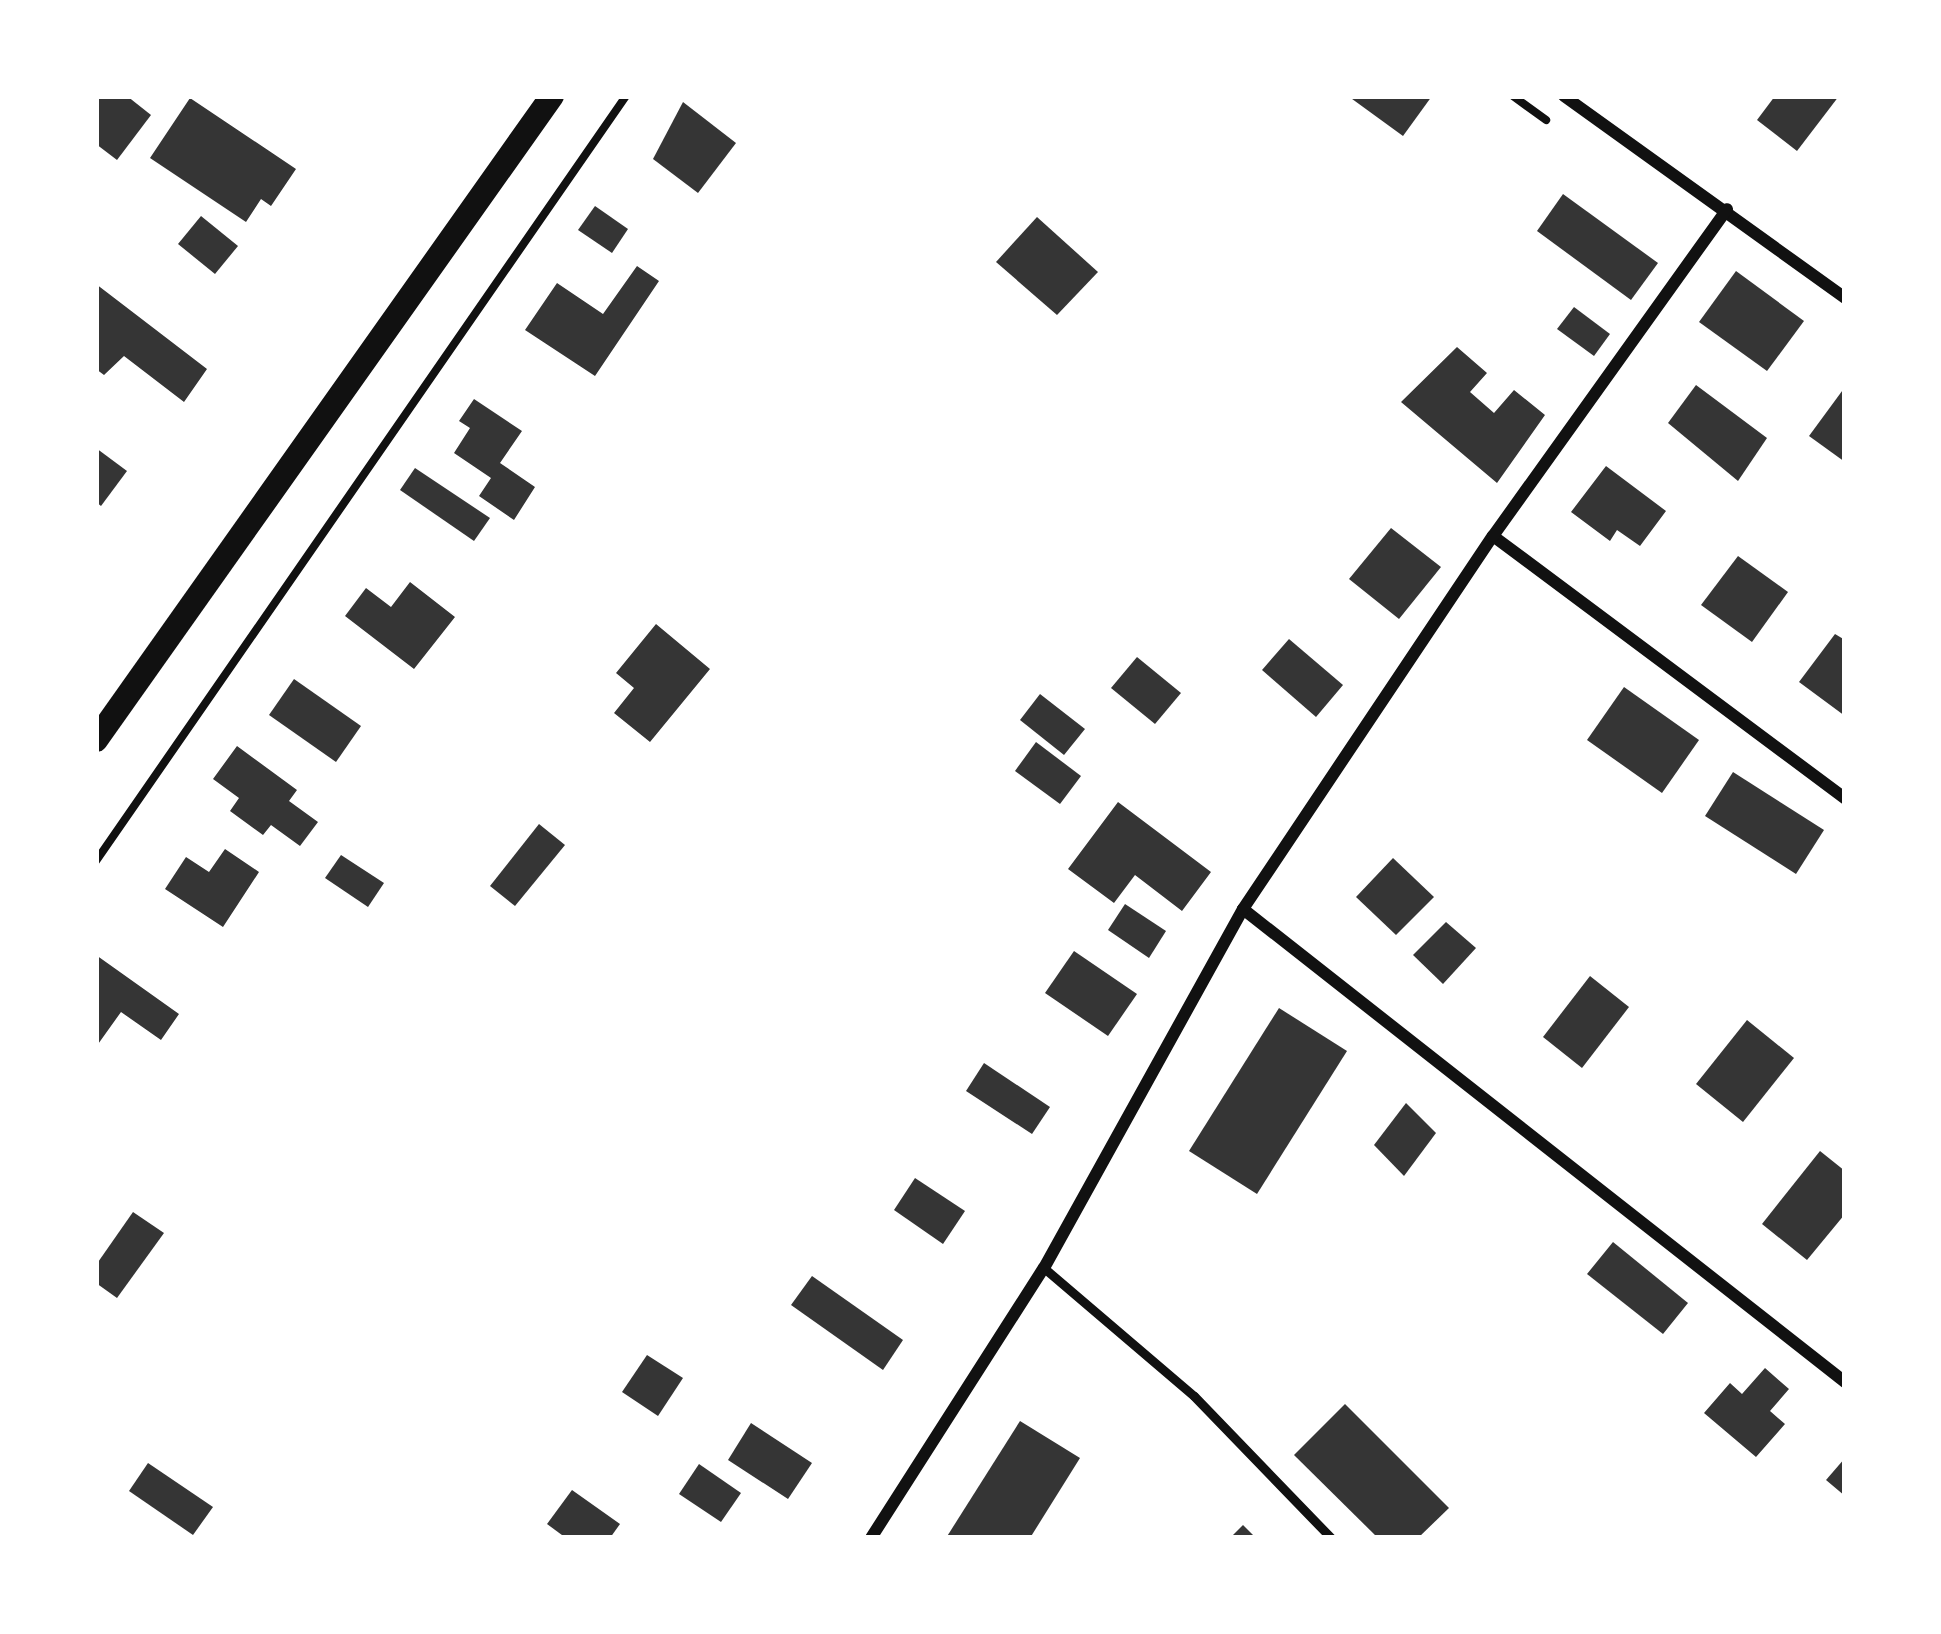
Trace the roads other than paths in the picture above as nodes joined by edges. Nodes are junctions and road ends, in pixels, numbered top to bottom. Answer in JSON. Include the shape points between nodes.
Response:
{"nodes":[{"id":1,"x":552,"y":96,"type":"edge"},
{"id":2,"x":1564,"y":96,"type":"edge"},
{"id":3,"x":1727,"y":209,"type":"junction"},
{"id":4,"x":1845,"y":298,"type":"edge"},
{"id":5,"x":1492,"y":536,"type":"junction"},
{"id":6,"x":96,"y":740,"type":"edge"},
{"id":7,"x":1845,"y":798,"type":"edge"},
{"id":8,"x":1243,"y":909,"type":"junction"},
{"id":9,"x":1044,"y":1268,"type":"junction"},
{"id":10,"x":1845,"y":1382,"type":"edge"},
{"id":11,"x":872,"y":1538,"type":"edge"},
{"id":12,"x":1331,"y":1538,"type":"edge"}],
"edges":[{"from":1,"to":6,"type":"main road"},
{"from":2,"to":3,"type":"street"},
{"from":3,"to":4,"type":"street"},
{"from":3,"to":5,"type":"street"},
{"from":5,"to":7,"type":"street"},
{"from":5,"to":8,"type":"street"},
{"from":8,"to":9,"type":"street"},
{"from":8,"to":10,"type":"street"},
{"from":9,"to":11,"type":"street"},
{"from":9,"to":12,"type":"lane","via":[[1194,1396]]}]}
